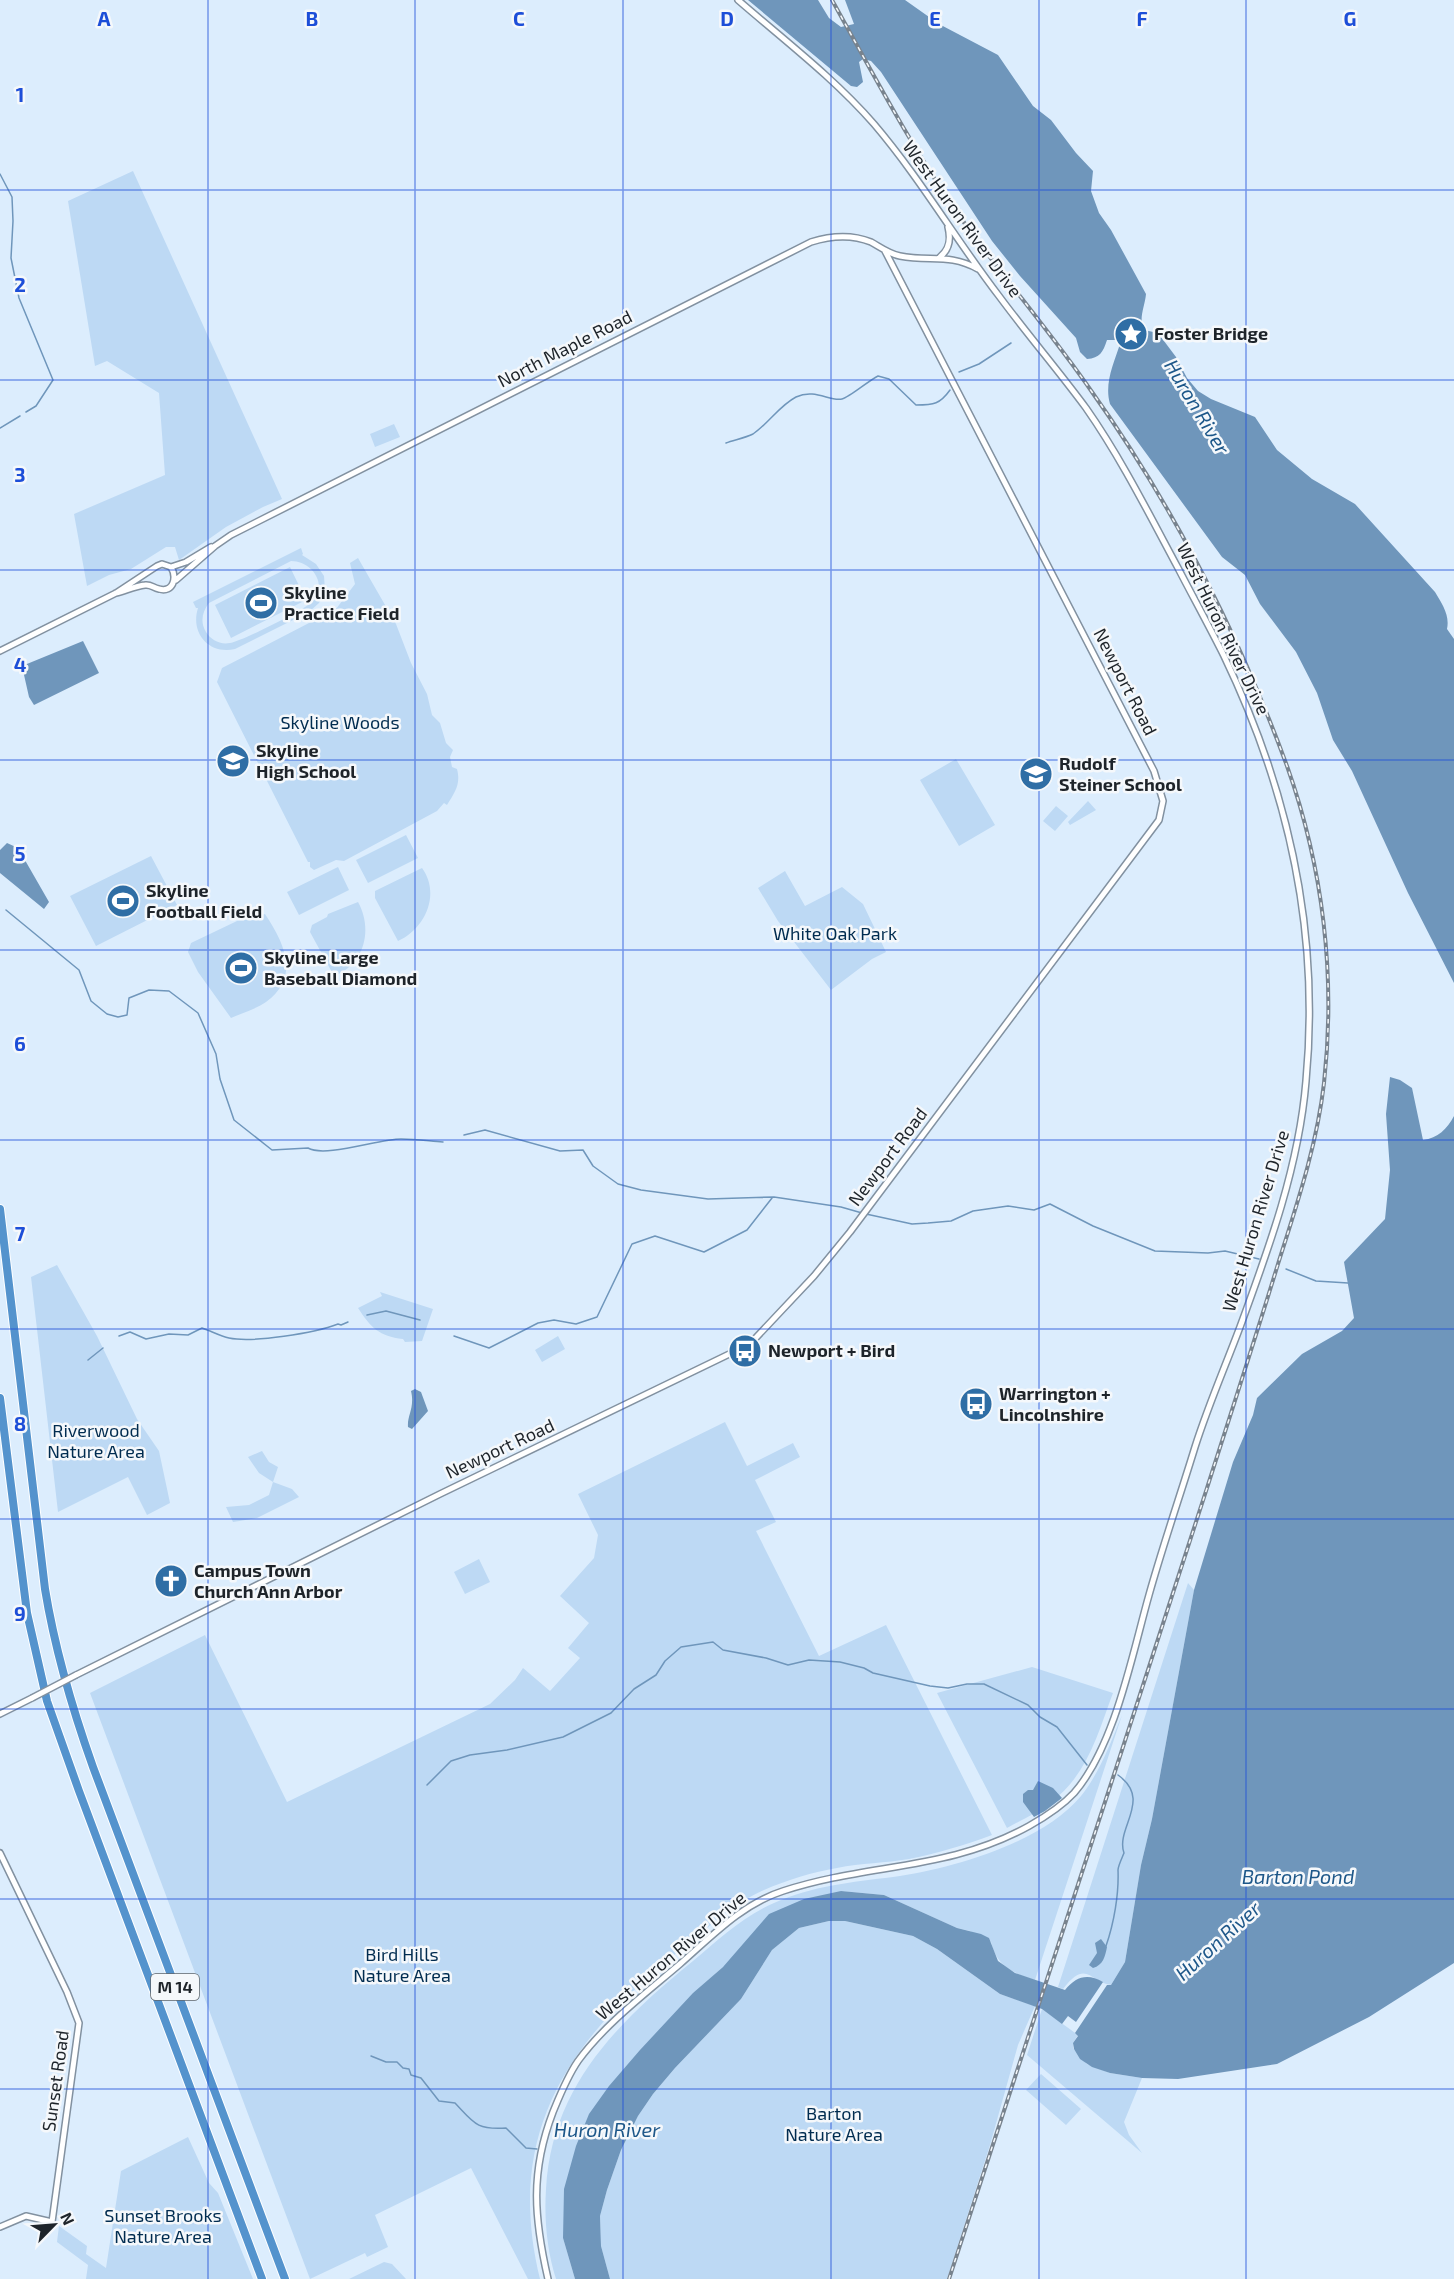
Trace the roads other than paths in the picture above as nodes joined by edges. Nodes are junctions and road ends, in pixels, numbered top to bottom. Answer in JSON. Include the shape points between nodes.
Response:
{"nodes":[{"id":1,"x":738,"y":0,"type":"edge"},
{"id":2,"x":948,"y":223,"type":"junction"},
{"id":3,"x":885,"y":251,"type":"junction"},
{"id":4,"x":940,"y":257,"type":"junction"},
{"id":5,"x":979,"y":270,"type":"junction"},
{"id":6,"x":215,"y":546,"type":"junction"},
{"id":7,"x":171,"y":567,"type":"junction"},
{"id":8,"x":150,"y":571,"type":"junction"},
{"id":9,"x":176,"y":580,"type":"junction"},
{"id":10,"x":152,"y":586,"type":"junction"},
{"id":11,"x":116,"y":593,"type":"junction"},
{"id":12,"x":0,"y":651,"type":"edge"},
{"id":13,"x":0,"y":1209,"type":"edge"},
{"id":14,"x":0,"y":1398,"type":"edge"},
{"id":15,"x":0,"y":1714,"type":"edge"},
{"id":16,"x":0,"y":1853,"type":"edge"},
{"id":17,"x":0,"y":2228,"type":"edge"},
{"id":18,"x":262,"y":2279,"type":"edge"},
{"id":19,"x":285,"y":2279,"type":"edge"},
{"id":20,"x":548,"y":2279,"type":"edge"}],
"edges":[{"from":1,"to":2,"type":"street","name":"West Huron River Drive","via":[[848,96]]},
{"from":2,"to":4,"type":"street","via":[[949,247]]},
{"from":2,"to":5,"type":"street","name":"West Huron River Drive"},
{"from":3,"to":4,"type":"street","name":"North Maple Road","via":[[911,258]]},
{"from":3,"to":6,"type":"street","name":"North Maple Road","via":[[848,237],[811,242]]},
{"from":3,"to":15,"type":"street","name":"Newport Road","bridge":true,"via":[[1154,771],[1163,801],[1152,830],[864,1213],[814,1276],[750,1344]]},
{"from":4,"to":5,"type":"street","name":"North Maple Road","via":[[965,262]]},
{"from":5,"to":20,"type":"street","name":"West Huron River Drive","via":[[1089,412],[1110,447],[1221,651],[1260,743],[1296,868],[1307,938],[1310,1006],[1301,1126],[1273,1231],[1198,1436],[1114,1715],[1090,1772],[1056,1810],[1005,1839],[958,1855],[827,1878],[761,1899],[731,1920],[610,2026],[577,2062],[543,2138],[536,2196],[537,2227]]},
{"from":6,"to":7,"type":"street","name":"North Maple Road"},
{"from":6,"to":9,"type":"street","name":"North Maple Road"},
{"from":7,"to":8,"type":"street","via":[[162,564]]},
{"from":7,"to":9,"type":"street"},
{"from":8,"to":10,"type":"street"},
{"from":8,"to":11,"type":"street"},
{"from":9,"to":10,"type":"street","via":[[165,589]]},
{"from":10,"to":11,"type":"street"},
{"from":11,"to":12,"type":"street"},
{"from":13,"to":19,"type":"highway","number":"M 14","via":[[45,1589],[66,1683],[93,1767]]},
{"from":14,"to":18,"type":"highway","number":"M 14","via":[[27,1613],[47,1701]]},
{"from":16,"to":17,"type":"street","name":"Sunset Road","via":[[78,2017],[52,2222],[26,2216]]}]}
